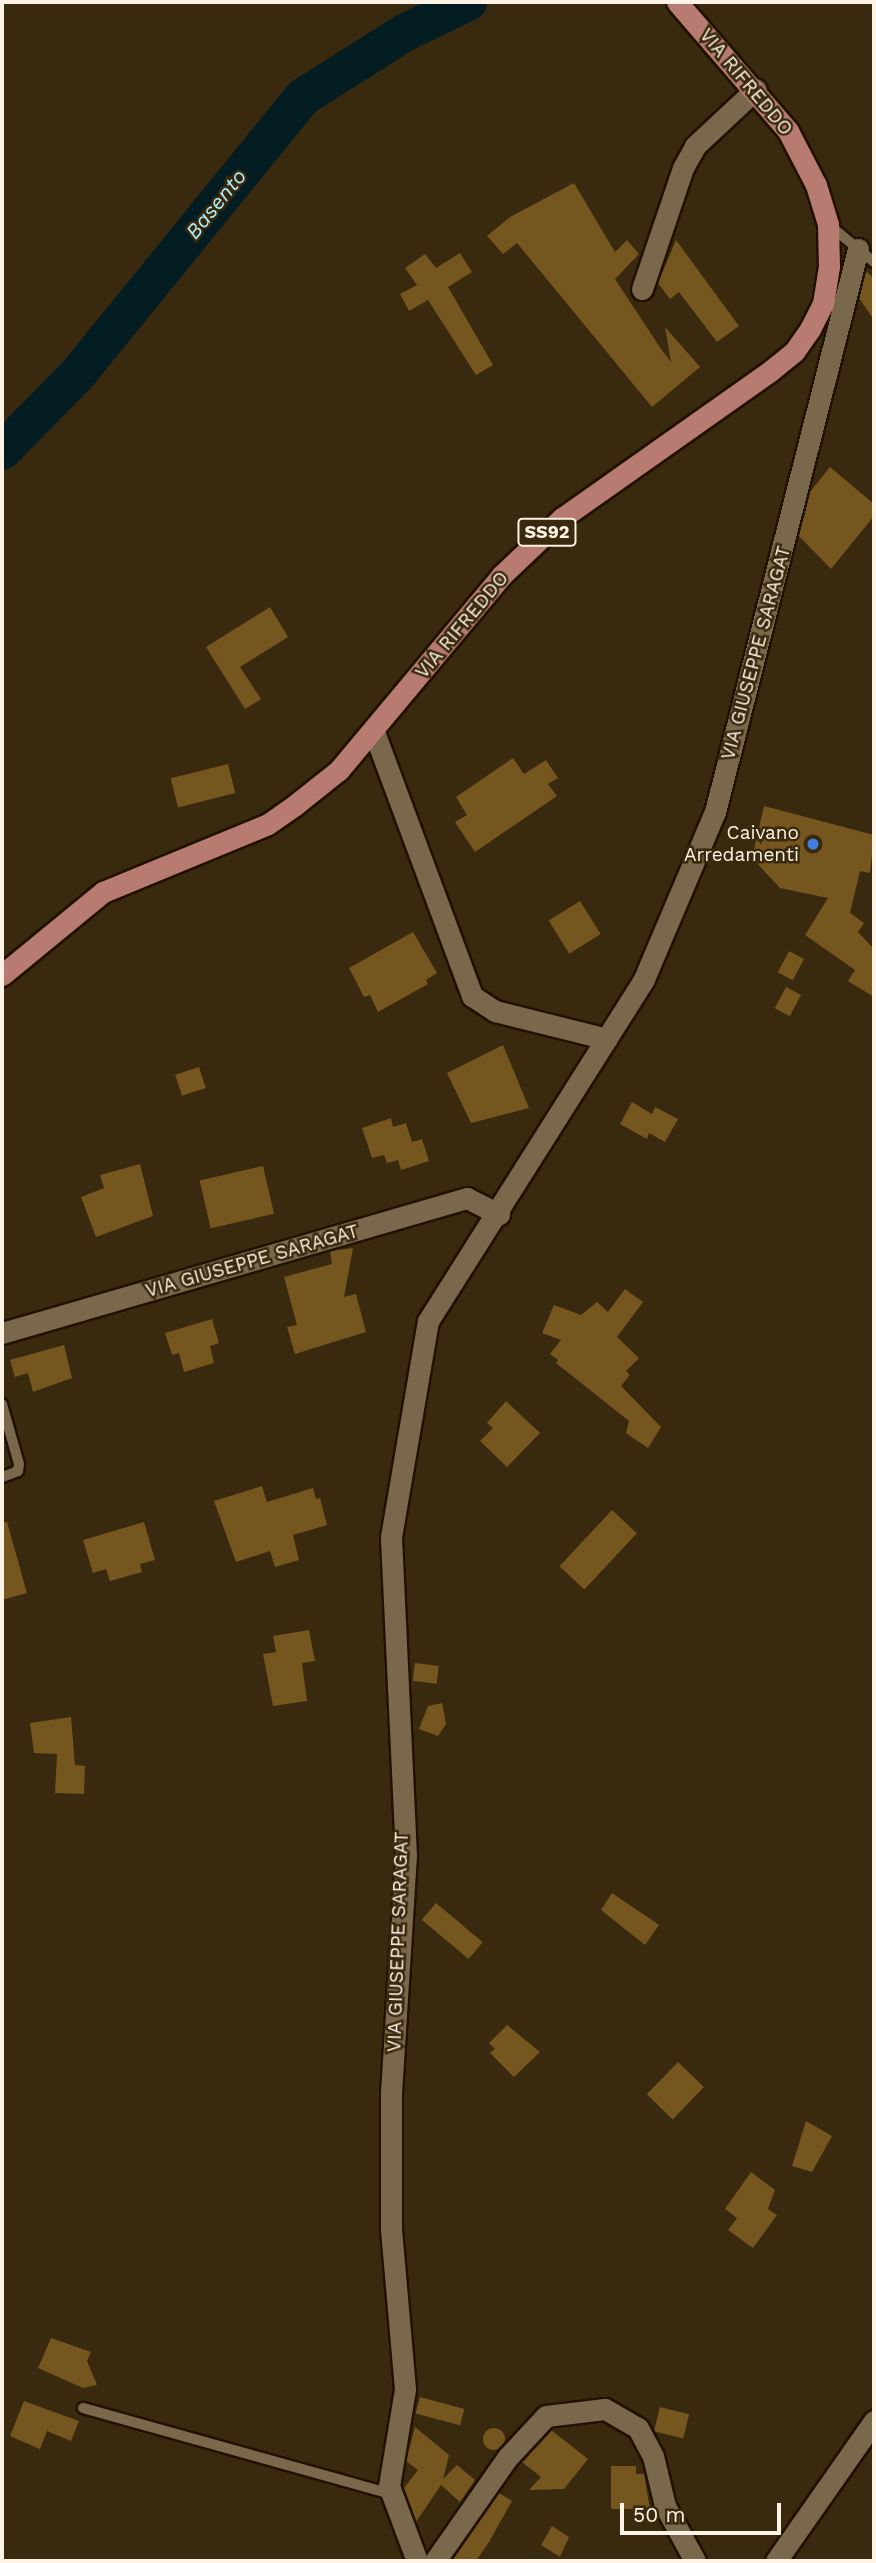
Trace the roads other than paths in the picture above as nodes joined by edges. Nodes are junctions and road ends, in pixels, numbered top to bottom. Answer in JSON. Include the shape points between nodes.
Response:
{"nodes":[{"id":1,"x":677,"y":2,"type":"edge"},
{"id":2,"x":756,"y":89,"type":"junction"},
{"id":3,"x":828,"y":224,"type":"junction"},
{"id":4,"x":866,"y":255,"type":"edge"},
{"id":5,"x":642,"y":289,"type":"dead end"},
{"id":6,"x":374,"y":732,"type":"junction"},
{"id":7,"x":2,"y":975,"type":"edge"},
{"id":8,"x":607,"y":1039,"type":"junction"},
{"id":9,"x":499,"y":1214,"type":"junction"},
{"id":10,"x":2,"y":1333,"type":"edge"},
{"id":11,"x":2,"y":1404,"type":"edge"},
{"id":12,"x":2,"y":1477,"type":"edge"},
{"id":13,"x":83,"y":2408,"type":"dead end"},
{"id":14,"x":874,"y":2421,"type":"edge"},
{"id":15,"x":392,"y":2494,"type":"junction"},
{"id":16,"x":417,"y":2561,"type":"edge"},
{"id":17,"x":435,"y":2561,"type":"edge"},
{"id":18,"x":695,"y":2561,"type":"edge"},
{"id":19,"x":776,"y":2561,"type":"edge"}],
"edges":[{"from":1,"to":2,"type":"main road","name":"VIA RIFREDDO","number":"SS92"},
{"from":2,"to":3,"type":"main road","name":"VIA RIFREDDO","number":"SS92","via":[[804,157]]},
{"from":2,"to":5,"type":"street","via":[[695,146],[682,168]]},
{"from":3,"to":4,"type":"lane"},
{"from":3,"to":6,"type":"main road","name":"VIA RIFREDDO","number":"SS92","via":[[830,267],[823,304],[794,352],[562,518],[502,575]]},
{"from":4,"to":8,"type":"street","name":"VIA GIUSEPPE SARAGAT","via":[[715,812],[644,979]]},
{"from":6,"to":7,"type":"main road","name":"VIA RIFREDDO","number":"SS92","via":[[339,770],[268,824],[103,892]]},
{"from":6,"to":8,"type":"street","via":[[472,996],[495,1011]]},
{"from":8,"to":9,"type":"street","name":"VIA GIUSEPPE SARAGAT"},
{"from":9,"to":10,"type":"street","name":"VIA GIUSEPPE SARAGAT","via":[[467,1198]]},
{"from":9,"to":15,"type":"street","name":"VIA GIUSEPPE SARAGAT","via":[[428,1321],[391,1537],[406,1856],[391,2092],[391,2230],[405,2389],[389,2486]]},
{"from":11,"to":12,"type":"lane","via":[[19,1464],[18,1471]]},
{"from":13,"to":15,"type":"lane"},
{"from":14,"to":19,"type":"street"},
{"from":15,"to":16,"type":"street","name":"VIA GIUSEPPE SARAGAT"},
{"from":17,"to":18,"type":"street","via":[[507,2458],[546,2416],[604,2409],[638,2428],[653,2456],[665,2506]]}]}
